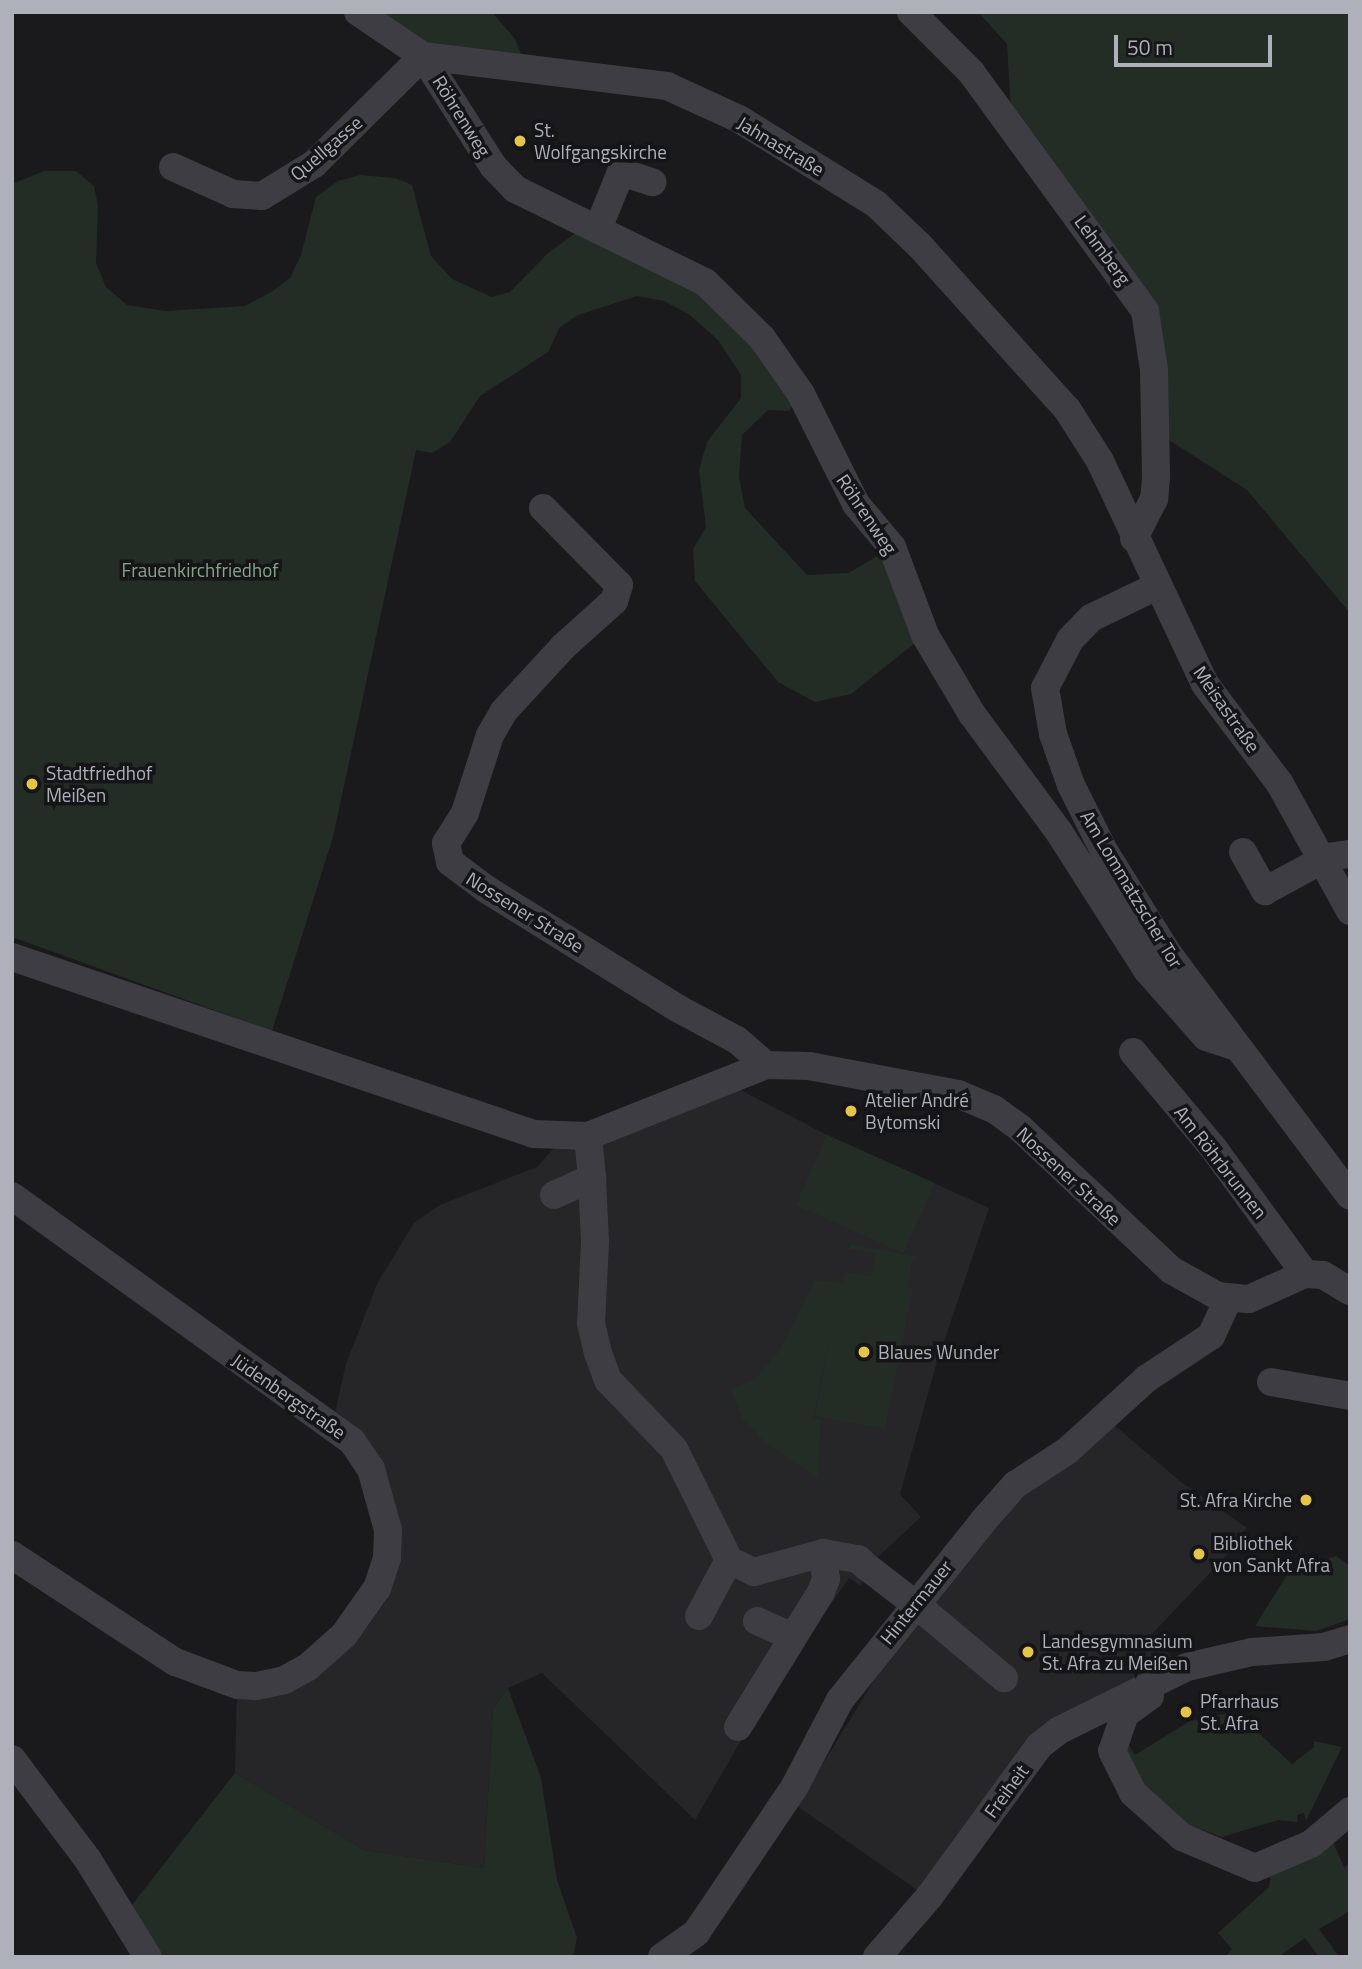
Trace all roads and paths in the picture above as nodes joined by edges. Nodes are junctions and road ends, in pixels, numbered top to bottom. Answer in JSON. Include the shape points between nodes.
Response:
{"nodes":[{"id":1,"x":358,"y":12,"type":"edge"},
{"id":2,"x":911,"y":12,"type":"edge"},
{"id":3,"x":423,"y":56,"type":"junction"},
{"id":4,"x":173,"y":167,"type":"dead end"},
{"id":5,"x":652,"y":182,"type":"dead end"},
{"id":6,"x":599,"y":226,"type":"junction"},
{"id":7,"x":1100,"y":461,"type":"joint"},
{"id":8,"x":543,"y":508,"type":"dead end"},
{"id":9,"x":1134,"y":538,"type":"junction"},
{"id":10,"x":1155,"y":587,"type":"junction"},
{"id":11,"x":1243,"y":852,"type":"dead end"},
{"id":12,"x":1350,"y":854,"type":"edge"},
{"id":13,"x":1321,"y":859,"type":"junction"},
{"id":14,"x":1350,"y":911,"type":"edge"},
{"id":15,"x":12,"y":957,"type":"edge"},
{"id":16,"x":1236,"y":1047,"type":"junction"},
{"id":17,"x":1133,"y":1052,"type":"dead end"},
{"id":18,"x":766,"y":1065,"type":"junction"},
{"id":19,"x":588,"y":1136,"type":"junction"},
{"id":20,"x":592,"y":1178,"type":"junction"},
{"id":21,"x":554,"y":1195,"type":"dead end"},
{"id":22,"x":12,"y":1196,"type":"edge"},
{"id":23,"x":1350,"y":1196,"type":"edge"},
{"id":24,"x":1305,"y":1274,"type":"junction"},
{"id":25,"x":1350,"y":1290,"type":"edge"},
{"id":26,"x":1228,"y":1300,"type":"junction"},
{"id":27,"x":1271,"y":1382,"type":"dead end"},
{"id":28,"x":1350,"y":1396,"type":"edge"},
{"id":29,"x":823,"y":1553,"type":"junction"},
{"id":30,"x":12,"y":1555,"type":"edge"},
{"id":31,"x":729,"y":1560,"type":"junction"},
{"id":32,"x":699,"y":1616,"type":"dead end"},
{"id":33,"x":757,"y":1621,"type":"dead end"},
{"id":34,"x":793,"y":1637,"type":"junction"},
{"id":35,"x":1350,"y":1639,"type":"edge"},
{"id":36,"x":1174,"y":1672,"type":"junction"},
{"id":37,"x":1004,"y":1678,"type":"dead end"},
{"id":38,"x":738,"y":1727,"type":"dead end"},
{"id":39,"x":12,"y":1759,"type":"edge"},
{"id":40,"x":1350,"y":1811,"type":"edge"},
{"id":41,"x":148,"y":1957,"type":"edge"},
{"id":42,"x":662,"y":1957,"type":"edge"},
{"id":43,"x":877,"y":1957,"type":"edge"}],
"edges":[{"from":1,"to":3,"type":"street","name":"Jahnastraße"},
{"from":2,"to":9,"type":"street","name":"Lehmberg","via":[[971,72],[1145,311],[1158,433],[1154,499]]},
{"from":3,"to":4,"type":"street","name":"Quellgasse","via":[[314,164],[262,195],[233,194]]},
{"from":3,"to":6,"type":"street","name":"Röhrenweg","via":[[493,166],[515,189]]},
{"from":3,"to":7,"type":"street","name":"Jahnastraße","via":[[667,86],[739,119],[876,204],[920,246],[1067,409]]},
{"from":5,"to":6,"type":"street","via":[[621,172]]},
{"from":6,"to":16,"type":"street","name":"Röhrenweg","via":[[705,282],[762,338],[801,394],[856,504],[892,547],[925,635],[972,714],[1059,832],[1147,970],[1206,1037]]},
{"from":7,"to":9,"type":"street","name":"Meisastraße"},
{"from":8,"to":18,"type":"street","name":"Nossener Straße","via":[[619,585],[614,601],[536,674],[504,711],[490,735],[465,813],[446,843],[450,862],[677,1009],[737,1040]]},
{"from":9,"to":10,"type":"street","name":"Meisastraße"},
{"from":10,"to":13,"type":"street","name":"Meisastraße","via":[[1205,684],[1280,784]]},
{"from":10,"to":16,"type":"street","name":"Am Lommatzscher Tor","via":[[1091,618],[1070,640],[1045,688],[1048,713],[1071,785],[1104,851],[1169,956]]},
{"from":11,"to":13,"type":"street","via":[[1265,891]]},
{"from":12,"to":13,"type":"street"},
{"from":13,"to":14,"type":"street","name":"Meisastraße"},
{"from":15,"to":19,"type":"street","name":"Nossener Straße","via":[[534,1134]]},
{"from":16,"to":23,"type":"street","name":"Am Lommatzscher Tor"},
{"from":17,"to":24,"type":"street","name":"Am Röhrbrunnen","via":[[1214,1149]]},
{"from":18,"to":19,"type":"street","name":"Nossener Straße"},
{"from":18,"to":26,"type":"street","name":"Nossener Straße","via":[[809,1066],[958,1094],[994,1109],[1171,1270]]},
{"from":19,"to":20,"type":"street"},
{"from":20,"to":21,"type":"street"},
{"from":20,"to":31,"type":"street","via":[[592,1323],[598,1353],[608,1380],[674,1449]]},
{"from":22,"to":30,"type":"street","name":"Jüdenbergstraße","via":[[352,1441],[371,1469],[388,1531],[387,1558],[377,1588],[344,1635],[308,1667],[285,1680],[257,1686],[237,1685],[175,1662]]},
{"from":24,"to":25,"type":"street","via":[[1323,1275]]},
{"from":24,"to":26,"type":"street","via":[[1249,1299]]},
{"from":26,"to":42,"type":"street","name":"Hintermauer","via":[[1211,1336],[1146,1379],[1067,1451],[1015,1485],[984,1520],[840,1700],[795,1786],[696,1933]]},
{"from":27,"to":28,"type":"street"},
{"from":29,"to":31,"type":"street","via":[[754,1572]]},
{"from":29,"to":34,"type":"street","via":[[826,1579]]},
{"from":29,"to":37,"type":"street","bridge":true,"via":[[858,1559]]},
{"from":31,"to":32,"type":"street"},
{"from":33,"to":34,"type":"street"},
{"from":34,"to":38,"type":"street"},
{"from":35,"to":36,"type":"street","name":"Freiheit","via":[[1301,1651],[1252,1652]]},
{"from":36,"to":40,"type":"street","via":[[1164,1687],[1125,1714],[1112,1751],[1133,1793],[1182,1837],[1255,1868],[1311,1844]]},
{"from":36,"to":43,"type":"street","name":"Freiheit","via":[[1058,1731],[1039,1746],[929,1897]]},
{"from":39,"to":41,"type":"street","via":[[88,1860]]}]}
